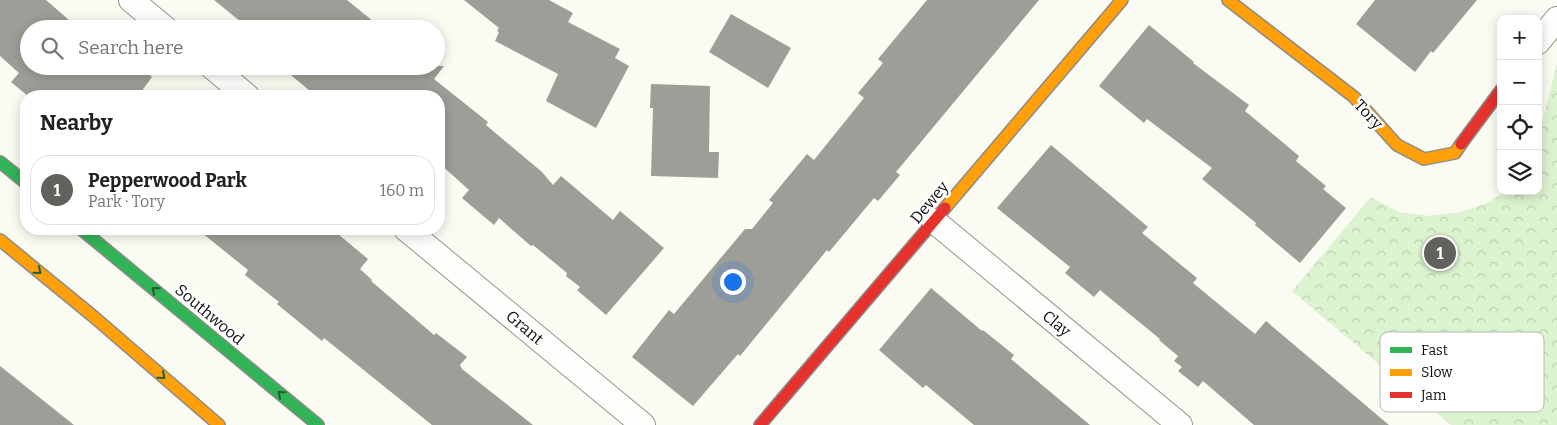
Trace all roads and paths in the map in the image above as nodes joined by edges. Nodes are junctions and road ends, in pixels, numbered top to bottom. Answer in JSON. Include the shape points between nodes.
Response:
{"nodes":[{"id":1,"x":131,"y":0,"type":"edge"},
{"id":2,"x":1122,"y":0,"type":"edge"},
{"id":3,"x":1228,"y":0,"type":"edge"},
{"id":4,"x":1557,"y":19,"type":"edge"},
{"id":5,"x":155,"y":20,"type":"edge"},
{"id":6,"x":1542,"y":37,"type":"edge"},
{"id":7,"x":222,"y":75,"type":"edge"},
{"id":8,"x":240,"y":90,"type":"edge"},
{"id":9,"x":1497,"y":96,"type":"edge"},
{"id":10,"x":0,"y":162,"type":"edge"},
{"id":11,"x":20,"y":178,"type":"edge"},
{"id":12,"x":934,"y":221,"type":"junction"},
{"id":13,"x":88,"y":235,"type":"edge"},
{"id":14,"x":413,"y":235,"type":"edge"},
{"id":15,"x":0,"y":240,"type":"edge"},
{"id":16,"x":219,"y":425,"type":"edge"},
{"id":17,"x":318,"y":425,"type":"edge"},
{"id":18,"x":643,"y":425,"type":"edge"},
{"id":19,"x":760,"y":425,"type":"edge"},
{"id":20,"x":1180,"y":425,"type":"edge"}],
"edges":[{"from":1,"to":5,"type":"street"},
{"from":2,"to":12,"type":"street","name":"Dewey"},
{"from":3,"to":9,"type":"street","name":"Tory","via":[[1354,97],[1397,145],[1424,159],[1456,153]]},
{"from":4,"to":6,"type":"street"},
{"from":7,"to":8,"type":"street"},
{"from":10,"to":11,"type":"street"},
{"from":12,"to":19,"type":"street","name":"Dewey"},
{"from":12,"to":20,"type":"street","name":"Clay"},
{"from":17,"to":13,"type":"street","name":"Southwood","one_way":true},
{"from":14,"to":18,"type":"street","name":"Grant"},
{"from":15,"to":16,"type":"street","one_way":true}]}
